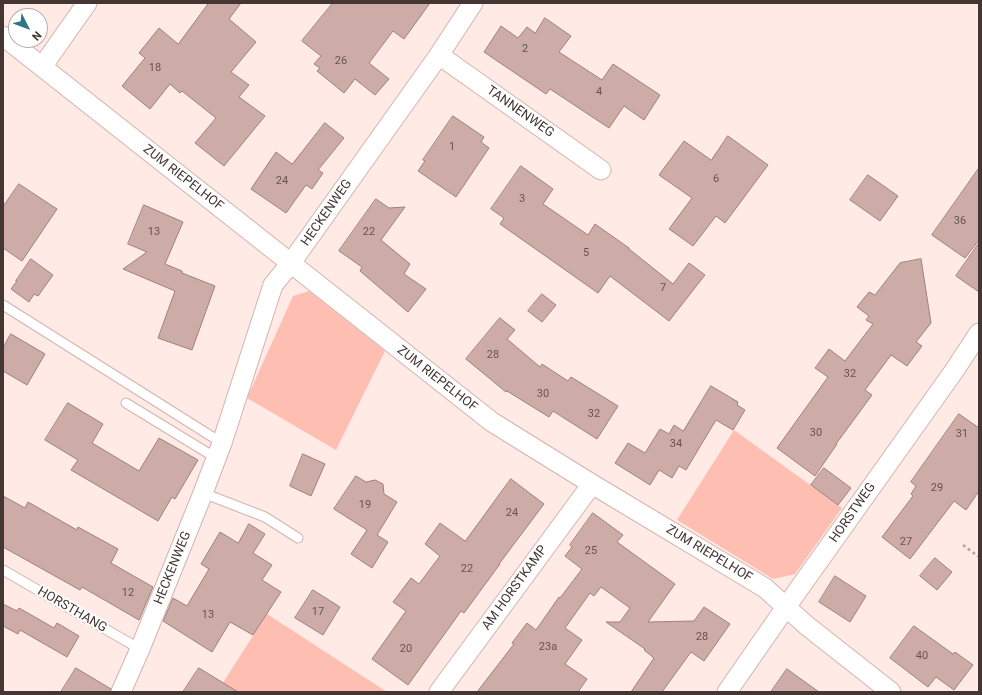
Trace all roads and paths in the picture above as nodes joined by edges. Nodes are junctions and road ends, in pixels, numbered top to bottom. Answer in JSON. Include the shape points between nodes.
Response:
{"nodes":[{"id":1,"x":87,"y":3,"type":"edge"},
{"id":2,"x":473,"y":3,"type":"edge"},
{"id":3,"x":3,"y":36,"type":"edge"},
{"id":4,"x":439,"y":55,"type":"junction"},
{"id":5,"x":42,"y":66,"type":"junction"},
{"id":6,"x":601,"y":170,"type":"dead end"},
{"id":7,"x":291,"y":263,"type":"junction"},
{"id":8,"x":3,"y":305,"type":"edge"},
{"id":9,"x":979,"y":334,"type":"edge"},
{"id":10,"x":126,"y":403,"type":"dead end"},
{"id":11,"x":219,"y":451,"type":"junction"},
{"id":12,"x":592,"y":484,"type":"junction"},
{"id":13,"x":203,"y":492,"type":"junction"},
{"id":14,"x":298,"y":538,"type":"dead end"},
{"id":15,"x":963,"y":545,"type":"dead end"},
{"id":16,"x":979,"y":557,"type":"edge"},
{"id":17,"x":3,"y":570,"type":"edge"},
{"id":18,"x":786,"y":607,"type":"junction"},
{"id":19,"x":140,"y":649,"type":"junction"},
{"id":20,"x":121,"y":692,"type":"edge"},
{"id":21,"x":439,"y":692,"type":"edge"},
{"id":22,"x":727,"y":692,"type":"edge"},
{"id":23,"x":891,"y":692,"type":"edge"}],
"edges":[{"from":1,"to":5,"type":"street"},
{"from":2,"to":4,"type":"street","name":"HECKENWEG"},
{"from":3,"to":5,"type":"street","name":"ZUM RIEPELHOF"},
{"from":4,"to":6,"type":"street","name":"TANNENWEG"},
{"from":4,"to":7,"type":"street","name":"HECKENWEG"},
{"from":5,"to":7,"type":"street","name":"ZUM RIEPELHOF"},
{"from":7,"to":11,"type":"street","name":"HECKENWEG","via":[[273,285]]},
{"from":7,"to":12,"type":"street","name":"ZUM RIEPELHOF","via":[[492,422]]},
{"from":8,"to":11,"type":"lane"},
{"from":9,"to":18,"type":"street","name":"HORSTWEG"},
{"from":10,"to":11,"type":"lane"},
{"from":11,"to":13,"type":"street","name":"HECKENWEG"},
{"from":12,"to":18,"type":"street","name":"ZUM RIEPELHOF","via":[[765,588]]},
{"from":12,"to":21,"type":"street","name":"AM HORSTKAMP"},
{"from":13,"to":14,"type":"lane","via":[[265,517]]},
{"from":13,"to":19,"type":"street","name":"HECKENWEG"},
{"from":15,"to":16,"type":"path"},
{"from":17,"to":19,"type":"lane","name":"HORSTHANG"},
{"from":18,"to":22,"type":"street","name":"HORSTWEG"},
{"from":18,"to":23,"type":"street","name":"ZUM RIEPELHOF","via":[[806,626]]},
{"from":19,"to":20,"type":"street","name":"HECKENWEG"}]}
